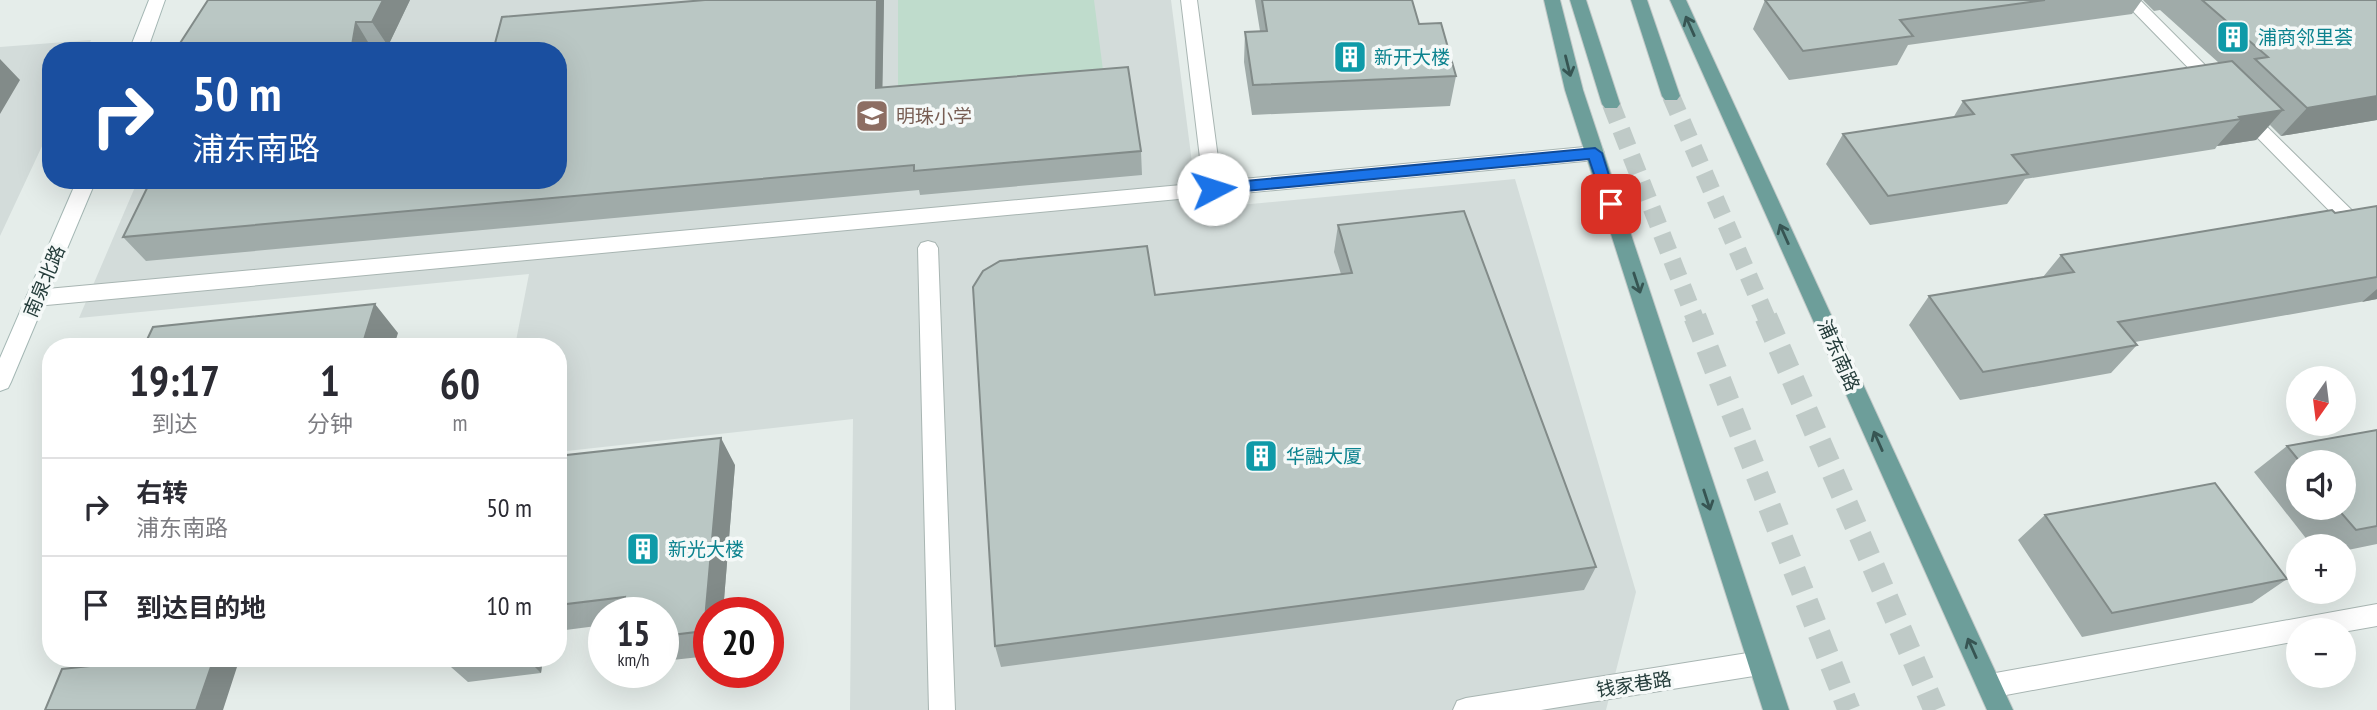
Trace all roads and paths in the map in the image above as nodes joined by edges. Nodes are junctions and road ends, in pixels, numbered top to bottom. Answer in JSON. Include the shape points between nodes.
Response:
{"nodes":[{"id":1,"x":157,"y":0,"type":"edge"},
{"id":2,"x":1189,"y":0,"type":"edge"},
{"id":3,"x":1552,"y":0,"type":"edge"},
{"id":4,"x":1577,"y":0,"type":"edge"},
{"id":5,"x":1639,"y":0,"type":"edge"},
{"id":6,"x":1678,"y":0,"type":"edge"},
{"id":7,"x":2130,"y":0,"type":"edge"},
{"id":8,"x":141,"y":42,"type":"edge"},
{"id":9,"x":1671,"y":96,"type":"tunnel mouth"},
{"id":10,"x":1611,"y":104,"type":"tunnel mouth"},
{"id":11,"x":1595,"y":153,"type":"junction"},
{"id":12,"x":83,"y":189,"type":"edge"},
{"id":13,"x":1213,"y":189,"type":"junction"},
{"id":14,"x":2377,"y":247,"type":"edge"},
{"id":15,"x":928,"y":248,"type":"dead end"},
{"id":16,"x":36,"y":299,"type":"junction"},
{"id":17,"x":0,"y":382,"type":"edge"},
{"id":18,"x":2377,"y":615,"type":"edge"},
{"id":19,"x":1760,"y":663,"type":"junction"},
{"id":20,"x":1990,"y":686,"type":"junction"},
{"id":21,"x":942,"y":710,"type":"edge"},
{"id":22,"x":1466,"y":710,"type":"edge"},
{"id":23,"x":1776,"y":710,"type":"edge"},
{"id":24,"x":2000,"y":710,"type":"edge"}],
"edges":[{"from":1,"to":8,"type":"street"},
{"from":2,"to":13,"type":"street"},
{"from":3,"to":11,"type":"main road","one_way":true},
{"from":4,"to":10,"type":"main road"},
{"from":5,"to":9,"type":"main road"},
{"from":20,"to":6,"type":"main road","name":"浦东南路","one_way":true},
{"from":7,"to":14,"type":"street"},
{"from":11,"to":13,"type":"street"},
{"from":11,"to":19,"type":"main road","one_way":true},
{"from":12,"to":16,"type":"street","name":"南泉北路"},
{"from":13,"to":16,"type":"street"},
{"from":15,"to":21,"type":"street"},
{"from":16,"to":17,"type":"street","name":"南泉北路"},
{"from":18,"to":20,"type":"street"},
{"from":19,"to":22,"type":"street","name":"钱家巷路"},
{"from":19,"to":23,"type":"main road"},
{"from":20,"to":24,"type":"main road","name":"浦东南路"}]}
